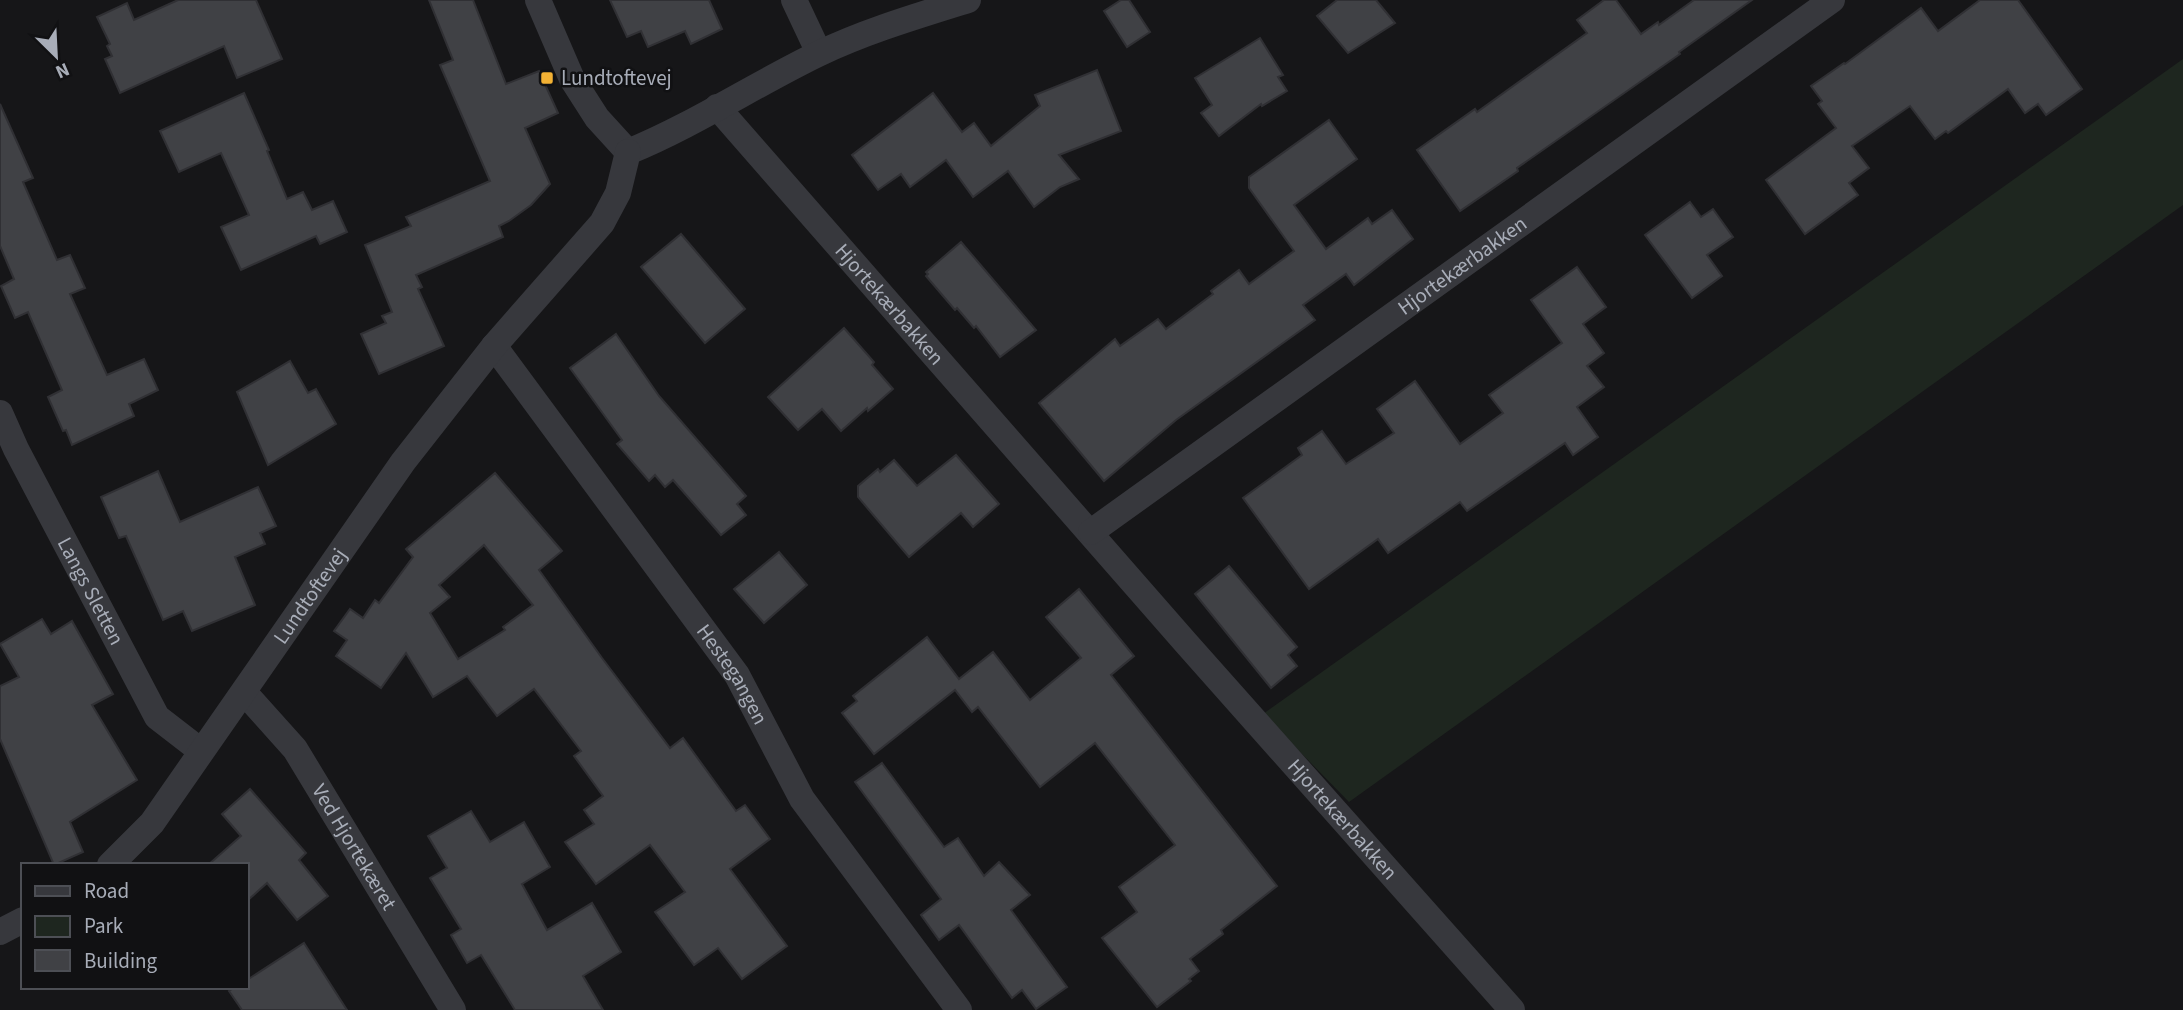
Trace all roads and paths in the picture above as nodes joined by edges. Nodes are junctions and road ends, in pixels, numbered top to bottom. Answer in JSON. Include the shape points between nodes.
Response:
{"nodes":[{"id":1,"x":538,"y":0,"type":"edge"},
{"id":2,"x":794,"y":0,"type":"edge"},
{"id":3,"x":968,"y":0,"type":"edge"},
{"id":4,"x":1832,"y":0,"type":"edge"},
{"id":5,"x":819,"y":53,"type":"junction"},
{"id":6,"x":717,"y":107,"type":"junction"},
{"id":7,"x":628,"y":152,"type":"junction"},
{"id":8,"x":494,"y":346,"type":"junction"},
{"id":9,"x":0,"y":413,"type":"edge"},
{"id":10,"x":1091,"y":532,"type":"junction"},
{"id":11,"x":244,"y":691,"type":"junction"},
{"id":12,"x":201,"y":751,"type":"junction"},
{"id":13,"x":112,"y":863,"type":"edge"},
{"id":14,"x":21,"y":921,"type":"edge"},
{"id":15,"x":0,"y":932,"type":"edge"},
{"id":16,"x":453,"y":1010,"type":"edge"},
{"id":17,"x":958,"y":1010,"type":"edge"},
{"id":18,"x":1512,"y":1010,"type":"edge"}],
"edges":[{"from":1,"to":7,"type":"street","via":[[572,79],[597,118]]},
{"from":2,"to":5,"type":"street"},
{"from":3,"to":5,"type":"street","via":[[884,26]]},
{"from":4,"to":10,"type":"street","name":"Hjortekærbakken"},
{"from":5,"to":6,"type":"street"},
{"from":6,"to":7,"type":"street"},
{"from":6,"to":10,"type":"street","name":"Hjortekærbakken"},
{"from":7,"to":8,"type":"street","name":"Lundtoftevej","via":[[618,193],[602,223]]},
{"from":8,"to":11,"type":"street","name":"Lundtoftevej","via":[[403,462]]},
{"from":8,"to":17,"type":"street","name":"Hestegangen","via":[[737,675],[802,799]]},
{"from":9,"to":12,"type":"street","name":"Langs Sletten","via":[[157,718]]},
{"from":10,"to":18,"type":"street","name":"Hjortekærbakken"},
{"from":11,"to":12,"type":"street","name":"Lundtoftevej"},
{"from":11,"to":16,"type":"street","name":"Ved Hjortekæret","via":[[295,748]]},
{"from":12,"to":13,"type":"street","name":"Lundtoftevej","via":[[152,823]]},
{"from":14,"to":15,"type":"street"}]}
